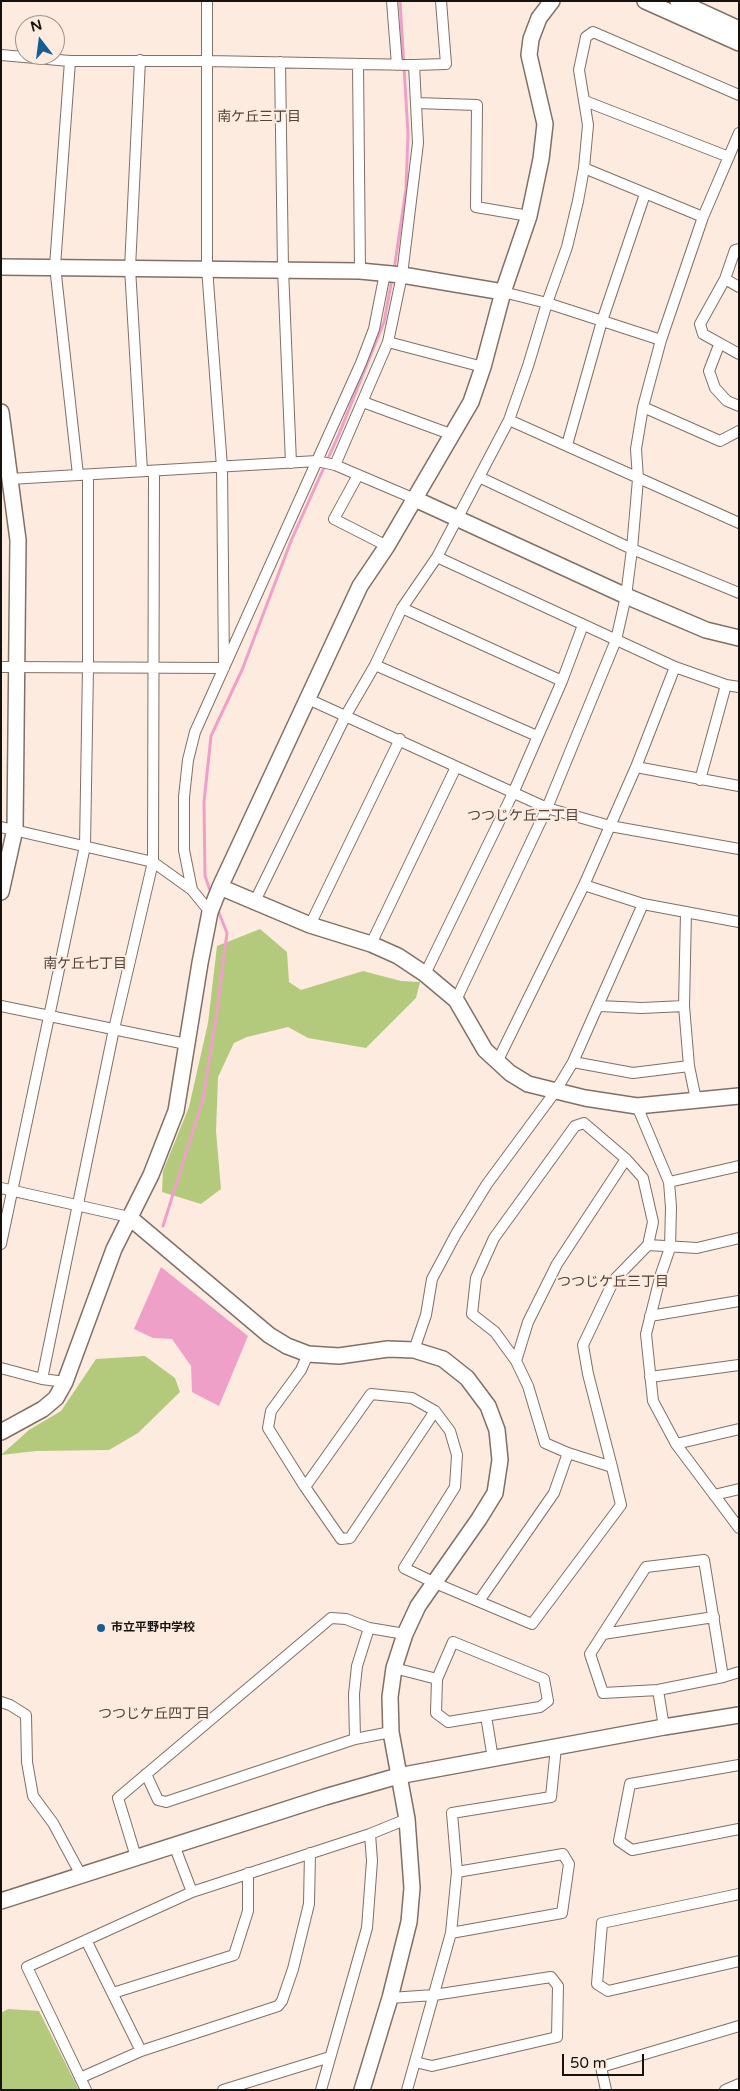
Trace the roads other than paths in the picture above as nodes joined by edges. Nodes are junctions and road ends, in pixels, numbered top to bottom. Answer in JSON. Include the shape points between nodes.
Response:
{"nodes":[{"id":1,"x":207,"y":1,"type":"edge"},
{"id":2,"x":392,"y":1,"type":"edge"},
{"id":3,"x":441,"y":1,"type":"edge"},
{"id":4,"x":552,"y":1,"type":"edge"},
{"id":5,"x":644,"y":1,"type":"edge"},
{"id":6,"x":678,"y":1,"type":"edge"},
{"id":7,"x":739,"y":28,"type":"edge"},
{"id":8,"x":739,"y":43,"type":"edge"},
{"id":9,"x":1,"y":55,"type":"edge"},
{"id":10,"x":140,"y":60,"type":"junction"},
{"id":11,"x":70,"y":61,"type":"junction"},
{"id":12,"x":208,"y":61,"type":"junction"},
{"id":13,"x":280,"y":62,"type":"junction"},
{"id":14,"x":358,"y":64,"type":"junction"},
{"id":15,"x":397,"y":65,"type":"junction"},
{"id":16,"x":414,"y":65,"type":"junction"},
{"id":17,"x":739,"y":95,"type":"edge"},
{"id":18,"x":585,"y":101,"type":"junction"},
{"id":19,"x":416,"y":103,"type":"junction"},
{"id":20,"x":739,"y":132,"type":"edge"},
{"id":21,"x":728,"y":157,"type":"junction"},
{"id":22,"x":584,"y":168,"type":"junction"},
{"id":23,"x":645,"y":194,"type":"junction"},
{"id":24,"x":529,"y":216,"type":"junction"},
{"id":25,"x":703,"y":217,"type":"junction"},
{"id":26,"x":739,"y":249,"type":"edge"},
{"id":27,"x":56,"y":266,"type":"junction"},
{"id":28,"x":1,"y":267,"type":"edge"},
{"id":29,"x":130,"y":268,"type":"junction"},
{"id":30,"x":207,"y":268,"type":"junction"},
{"id":31,"x":283,"y":270,"type":"junction"},
{"id":32,"x":360,"y":272,"type":"junction"},
{"id":33,"x":385,"y":273,"type":"junction"},
{"id":34,"x":402,"y":275,"type":"junction"},
{"id":35,"x":725,"y":279,"type":"junction"},
{"id":36,"x":739,"y":287,"type":"edge"},
{"id":37,"x":503,"y":292,"type":"junction"},
{"id":38,"x":547,"y":303,"type":"junction"},
{"id":39,"x":602,"y":321,"type":"junction"},
{"id":40,"x":661,"y":340,"type":"junction"},
{"id":41,"x":388,"y":342,"type":"junction"},
{"id":42,"x":719,"y":345,"type":"junction"},
{"id":43,"x":739,"y":354,"type":"edge"},
{"id":44,"x":483,"y":367,"type":"junction"},
{"id":45,"x":363,"y":402,"type":"junction"},
{"id":46,"x":739,"y":406,"type":"edge"},
{"id":47,"x":644,"y":407,"type":"junction"},
{"id":48,"x":1,"y":412,"type":"edge"},
{"id":49,"x":510,"y":420,"type":"junction"},
{"id":50,"x":739,"y":432,"type":"edge"},
{"id":51,"x":453,"y":436,"type":"junction"},
{"id":52,"x":567,"y":445,"type":"junction"},
{"id":53,"x":317,"y":462,"type":"junction"},
{"id":54,"x":292,"y":463,"type":"junction"},
{"id":55,"x":335,"y":465,"type":"junction"},
{"id":56,"x":222,"y":467,"type":"junction"},
{"id":57,"x":142,"y":471,"type":"junction"},
{"id":58,"x":154,"y":471,"type":"junction"},
{"id":59,"x":83,"y":475,"type":"junction"},
{"id":60,"x":358,"y":475,"type":"junction"},
{"id":61,"x":479,"y":477,"type":"junction"},
{"id":62,"x":10,"y":479,"type":"junction"},
{"id":63,"x":638,"y":479,"type":"junction"},
{"id":64,"x":414,"y":499,"type":"junction"},
{"id":65,"x":456,"y":518,"type":"junction"},
{"id":66,"x":739,"y":524,"type":"edge"},
{"id":67,"x":387,"y":546,"type":"junction"},
{"id":68,"x":632,"y":549,"type":"junction"},
{"id":69,"x":437,"y":557,"type":"junction"},
{"id":70,"x":739,"y":593,"type":"edge"},
{"id":71,"x":626,"y":596,"type":"junction"},
{"id":72,"x":402,"y":608,"type":"junction"},
{"id":73,"x":583,"y":625,"type":"junction"},
{"id":74,"x":739,"y":638,"type":"edge"},
{"id":75,"x":616,"y":640,"type":"junction"},
{"id":76,"x":375,"y":664,"type":"junction"},
{"id":77,"x":674,"y":666,"type":"junction"},
{"id":78,"x":1,"y":667,"type":"edge"},
{"id":79,"x":17,"y":667,"type":"junction"},
{"id":80,"x":88,"y":668,"type":"junction"},
{"id":81,"x":154,"y":668,"type":"junction"},
{"id":82,"x":224,"y":668,"type":"junction"},
{"id":83,"x":562,"y":682,"type":"junction"},
{"id":84,"x":726,"y":685,"type":"junction"},
{"id":85,"x":739,"y":687,"type":"edge"},
{"id":86,"x":308,"y":699,"type":"junction"},
{"id":87,"x":346,"y":715,"type":"junction"},
{"id":88,"x":538,"y":736,"type":"junction"},
{"id":89,"x":400,"y":740,"type":"junction"},
{"id":90,"x":456,"y":767,"type":"junction"},
{"id":91,"x":636,"y":767,"type":"junction"},
{"id":92,"x":700,"y":780,"type":"junction"},
{"id":93,"x":739,"y":786,"type":"edge"},
{"id":94,"x":514,"y":791,"type":"junction"},
{"id":95,"x":547,"y":808,"type":"junction"},
{"id":96,"x":610,"y":826,"type":"junction"},
{"id":97,"x":8,"y":828,"type":"edge"},
{"id":98,"x":85,"y":846,"type":"junction"},
{"id":99,"x":739,"y":849,"type":"edge"},
{"id":100,"x":153,"y":862,"type":"junction"},
{"id":101,"x":584,"y":885,"type":"junction"},
{"id":102,"x":220,"y":887,"type":"junction"},
{"id":103,"x":192,"y":890,"type":"junction"},
{"id":104,"x":1,"y":892,"type":"edge"},
{"id":105,"x":254,"y":903,"type":"junction"},
{"id":106,"x":643,"y":904,"type":"junction"},
{"id":107,"x":210,"y":912,"type":"junction"},
{"id":108,"x":686,"y":912,"type":"junction"},
{"id":109,"x":739,"y":922,"type":"edge"},
{"id":110,"x":310,"y":925,"type":"junction"},
{"id":111,"x":371,"y":944,"type":"junction"},
{"id":112,"x":425,"y":974,"type":"junction"},
{"id":113,"x":456,"y":1000,"type":"junction"},
{"id":114,"x":1,"y":1006,"type":"edge"},
{"id":115,"x":599,"y":1006,"type":"junction"},
{"id":116,"x":684,"y":1006,"type":"junction"},
{"id":117,"x":49,"y":1016,"type":"junction"},
{"id":118,"x":114,"y":1029,"type":"junction"},
{"id":119,"x":186,"y":1044,"type":"junction"},
{"id":120,"x":497,"y":1062,"type":"junction"},
{"id":121,"x":573,"y":1062,"type":"junction"},
{"id":122,"x":689,"y":1066,"type":"junction"},
{"id":123,"x":554,"y":1092,"type":"junction"},
{"id":124,"x":739,"y":1096,"type":"edge"},
{"id":125,"x":696,"y":1100,"type":"junction"},
{"id":126,"x":637,"y":1106,"type":"junction"},
{"id":127,"x":626,"y":1159,"type":"junction"},
{"id":128,"x":739,"y":1166,"type":"edge"},
{"id":129,"x":669,"y":1182,"type":"junction"},
{"id":130,"x":1,"y":1188,"type":"edge"},
{"id":131,"x":12,"y":1191,"type":"junction"},
{"id":132,"x":78,"y":1206,"type":"junction"},
{"id":133,"x":129,"y":1217,"type":"junction"},
{"id":134,"x":739,"y":1238,"type":"edge"},
{"id":135,"x":1,"y":1244,"type":"edge"},
{"id":136,"x":648,"y":1245,"type":"junction"},
{"id":137,"x":670,"y":1248,"type":"junction"},
{"id":138,"x":739,"y":1301,"type":"edge"},
{"id":139,"x":650,"y":1316,"type":"junction"},
{"id":140,"x":414,"y":1350,"type":"junction"},
{"id":141,"x":308,"y":1354,"type":"junction"},
{"id":142,"x":516,"y":1361,"type":"junction"},
{"id":143,"x":739,"y":1366,"type":"edge"},
{"id":144,"x":1,"y":1368,"type":"edge"},
{"id":145,"x":650,"y":1377,"type":"junction"},
{"id":146,"x":42,"y":1380,"type":"junction"},
{"id":147,"x":65,"y":1382,"type":"junction"},
{"id":148,"x":435,"y":1411,"type":"junction"},
{"id":149,"x":739,"y":1429,"type":"edge"},
{"id":150,"x":1,"y":1432,"type":"edge"},
{"id":151,"x":676,"y":1444,"type":"junction"},
{"id":152,"x":568,"y":1453,"type":"junction"},
{"id":153,"x":612,"y":1467,"type":"junction"},
{"id":154,"x":305,"y":1487,"type":"junction"},
{"id":155,"x":739,"y":1489,"type":"edge"},
{"id":156,"x":714,"y":1495,"type":"junction"},
{"id":157,"x":739,"y":1528,"type":"edge"},
{"id":158,"x":435,"y":1583,"type":"junction"},
{"id":159,"x":479,"y":1601,"type":"junction"},
{"id":160,"x":714,"y":1617,"type":"junction"},
{"id":161,"x":369,"y":1628,"type":"junction"},
{"id":162,"x":405,"y":1634,"type":"junction"},
{"id":163,"x":603,"y":1634,"type":"junction"},
{"id":164,"x":394,"y":1668,"type":"junction"},
{"id":165,"x":739,"y":1672,"type":"edge"},
{"id":166,"x":723,"y":1677,"type":"junction"},
{"id":167,"x":437,"y":1679,"type":"junction"},
{"id":168,"x":658,"y":1690,"type":"junction"},
{"id":169,"x":1,"y":1702,"type":"edge"},
{"id":170,"x":739,"y":1715,"type":"edge"},
{"id":171,"x":486,"y":1716,"type":"junction"},
{"id":172,"x":664,"y":1727,"type":"junction"},
{"id":173,"x":391,"y":1732,"type":"junction"},
{"id":174,"x":355,"y":1739,"type":"junction"},
{"id":175,"x":556,"y":1746,"type":"junction"},
{"id":176,"x":493,"y":1759,"type":"junction"},
{"id":177,"x":739,"y":1765,"type":"edge"},
{"id":178,"x":146,"y":1774,"type":"junction"},
{"id":179,"x":398,"y":1776,"type":"junction"},
{"id":180,"x":407,"y":1819,"type":"junction"},
{"id":181,"x":739,"y":1829,"type":"edge"},
{"id":182,"x":370,"y":1834,"type":"junction"},
{"id":183,"x":174,"y":1845,"type":"junction"},
{"id":184,"x":310,"y":1853,"type":"junction"},
{"id":185,"x":136,"y":1857,"type":"junction"},
{"id":186,"x":457,"y":1872,"type":"junction"},
{"id":187,"x":248,"y":1874,"type":"junction"},
{"id":188,"x":81,"y":1875,"type":"junction"},
{"id":189,"x":192,"y":1892,"type":"junction"},
{"id":190,"x":739,"y":1894,"type":"edge"},
{"id":191,"x":1,"y":1901,"type":"edge"},
{"id":192,"x":450,"y":1933,"type":"junction"},
{"id":193,"x":86,"y":1940,"type":"junction"},
{"id":194,"x":739,"y":1961,"type":"edge"},
{"id":195,"x":113,"y":1993,"type":"junction"},
{"id":196,"x":434,"y":1995,"type":"junction"},
{"id":197,"x":390,"y":1998,"type":"junction"},
{"id":198,"x":739,"y":2026,"type":"edge"},
{"id":199,"x":141,"y":2051,"type":"junction"},
{"id":200,"x":330,"y":2057,"type":"junction"},
{"id":201,"x":415,"y":2062,"type":"junction"},
{"id":202,"x":80,"y":2078,"type":"junction"},
{"id":203,"x":739,"y":2084,"type":"edge"},
{"id":204,"x":86,"y":2090,"type":"edge"},
{"id":205,"x":223,"y":2090,"type":"edge"},
{"id":206,"x":321,"y":2090,"type":"edge"},
{"id":207,"x":362,"y":2090,"type":"edge"},
{"id":208,"x":407,"y":2090,"type":"edge"},
{"id":209,"x":606,"y":2090,"type":"edge"},
{"id":210,"x":725,"y":2090,"type":"edge"}],
"edges":[{"from":1,"to":12,"type":"street"},
{"from":2,"to":15,"type":"street"},
{"from":3,"to":16,"type":"street","via":[[446,64]]},
{"from":4,"to":24,"type":"street","via":[[539,18],[529,55],[545,124]]},
{"from":5,"to":8,"type":"street"},
{"from":6,"to":7,"type":"street"},
{"from":9,"to":11,"type":"street"},
{"from":10,"to":11,"type":"street"},
{"from":10,"to":12,"type":"street"},
{"from":10,"to":29,"type":"street"},
{"from":11,"to":27,"type":"street"},
{"from":12,"to":13,"type":"street"},
{"from":12,"to":30,"type":"street"},
{"from":13,"to":14,"type":"street"},
{"from":13,"to":31,"type":"street"},
{"from":14,"to":15,"type":"street"},
{"from":14,"to":32,"type":"street"},
{"from":15,"to":16,"type":"street"},
{"from":16,"to":19,"type":"street"},
{"from":17,"to":18,"type":"street","via":[[593,32],[586,37],[579,70]]},
{"from":18,"to":21,"type":"street"},
{"from":18,"to":22,"type":"street","via":[[588,125]]},
{"from":19,"to":24,"type":"street","via":[[477,105],[476,207]]},
{"from":19,"to":34,"type":"street","via":[[418,143]]},
{"from":20,"to":21,"type":"street"},
{"from":21,"to":25,"type":"street"},
{"from":22,"to":23,"type":"street"},
{"from":22,"to":38,"type":"street","via":[[567,247]]},
{"from":23,"to":25,"type":"street"},
{"from":23,"to":39,"type":"street"},
{"from":24,"to":37,"type":"street"},
{"from":25,"to":40,"type":"street"},
{"from":26,"to":35,"type":"street","via":[[735,250]]},
{"from":27,"to":28,"type":"street"},
{"from":27,"to":29,"type":"street"},
{"from":27,"to":59,"type":"street"},
{"from":29,"to":30,"type":"street"},
{"from":29,"to":57,"type":"street"},
{"from":30,"to":31,"type":"street"},
{"from":30,"to":56,"type":"street"},
{"from":31,"to":32,"type":"street"},
{"from":31,"to":54,"type":"street"},
{"from":32,"to":33,"type":"street"},
{"from":33,"to":34,"type":"street"},
{"from":33,"to":53,"type":"street","via":[[374,330]]},
{"from":34,"to":37,"type":"street"},
{"from":34,"to":41,"type":"street"},
{"from":35,"to":36,"type":"street"},
{"from":35,"to":42,"type":"street","via":[[700,324],[703,334]]},
{"from":37,"to":38,"type":"street"},
{"from":37,"to":44,"type":"street"},
{"from":38,"to":39,"type":"street"},
{"from":38,"to":49,"type":"street"},
{"from":39,"to":40,"type":"street"},
{"from":39,"to":52,"type":"street"},
{"from":40,"to":47,"type":"street"},
{"from":41,"to":44,"type":"street"},
{"from":41,"to":45,"type":"street"},
{"from":42,"to":43,"type":"street"},
{"from":42,"to":46,"type":"street","via":[[709,371],[715,388]]},
{"from":44,"to":51,"type":"street","via":[[471,402]]},
{"from":45,"to":51,"type":"street"},
{"from":45,"to":55,"type":"street"},
{"from":47,"to":50,"type":"street","via":[[720,441]]},
{"from":47,"to":63,"type":"street","via":[[636,449]]},
{"from":48,"to":62,"type":"street"},
{"from":49,"to":52,"type":"street"},
{"from":49,"to":61,"type":"street"},
{"from":51,"to":64,"type":"street"},
{"from":52,"to":63,"type":"street"},
{"from":53,"to":54,"type":"street"},
{"from":53,"to":55,"type":"street"},
{"from":53,"to":82,"type":"street"},
{"from":54,"to":56,"type":"street"},
{"from":55,"to":60,"type":"street"},
{"from":56,"to":58,"type":"street"},
{"from":56,"to":82,"type":"street"},
{"from":57,"to":58,"type":"street"},
{"from":57,"to":59,"type":"street"},
{"from":58,"to":81,"type":"street"},
{"from":59,"to":62,"type":"street"},
{"from":59,"to":80,"type":"street"},
{"from":60,"to":64,"type":"street"},
{"from":60,"to":67,"type":"street","via":[[334,518]]},
{"from":61,"to":65,"type":"street"},
{"from":61,"to":68,"type":"street"},
{"from":62,"to":79,"type":"street","via":[[18,540]]},
{"from":63,"to":66,"type":"street"},
{"from":63,"to":68,"type":"street"},
{"from":64,"to":65,"type":"street"},
{"from":64,"to":67,"type":"street"},
{"from":65,"to":69,"type":"street"},
{"from":65,"to":71,"type":"street"},
{"from":67,"to":86,"type":"street","via":[[360,586]]},
{"from":68,"to":70,"type":"street"},
{"from":68,"to":71,"type":"street"},
{"from":69,"to":72,"type":"street"},
{"from":69,"to":73,"type":"street"},
{"from":71,"to":74,"type":"street","via":[[706,630]]},
{"from":71,"to":75,"type":"street"},
{"from":72,"to":76,"type":"street"},
{"from":72,"to":83,"type":"street"},
{"from":73,"to":75,"type":"street"},
{"from":73,"to":83,"type":"street"},
{"from":75,"to":77,"type":"street"},
{"from":75,"to":95,"type":"street"},
{"from":76,"to":87,"type":"street"},
{"from":76,"to":88,"type":"street"},
{"from":77,"to":84,"type":"street"},
{"from":77,"to":91,"type":"street"},
{"from":78,"to":79,"type":"street"},
{"from":79,"to":80,"type":"street"},
{"from":79,"to":97,"type":"street"},
{"from":80,"to":81,"type":"street"},
{"from":80,"to":98,"type":"street"},
{"from":81,"to":82,"type":"street"},
{"from":81,"to":100,"type":"street"},
{"from":82,"to":103,"type":"street","via":[[195,732],[188,760],[184,850]]},
{"from":83,"to":88,"type":"street"},
{"from":84,"to":85,"type":"street"},
{"from":84,"to":92,"type":"street"},
{"from":86,"to":87,"type":"street"},
{"from":86,"to":102,"type":"street"},
{"from":87,"to":89,"type":"street"},
{"from":87,"to":105,"type":"street"},
{"from":88,"to":94,"type":"street"},
{"from":89,"to":90,"type":"street"},
{"from":89,"to":110,"type":"street"},
{"from":90,"to":94,"type":"street"},
{"from":90,"to":111,"type":"street"},
{"from":91,"to":92,"type":"street"},
{"from":91,"to":96,"type":"street"},
{"from":92,"to":93,"type":"street"},
{"from":94,"to":95,"type":"street"},
{"from":94,"to":112,"type":"street"},
{"from":95,"to":96,"type":"street"},
{"from":95,"to":113,"type":"street"},
{"from":96,"to":99,"type":"street"},
{"from":96,"to":101,"type":"street"},
{"from":97,"to":98,"type":"street"},
{"from":97,"to":104,"type":"street"},
{"from":98,"to":100,"type":"street"},
{"from":98,"to":117,"type":"street"},
{"from":100,"to":103,"type":"street"},
{"from":100,"to":118,"type":"street"},
{"from":101,"to":106,"type":"street"},
{"from":101,"to":120,"type":"street"},
{"from":102,"to":105,"type":"street"},
{"from":102,"to":107,"type":"street"},
{"from":103,"to":107,"type":"street"},
{"from":105,"to":110,"type":"street"},
{"from":106,"to":108,"type":"street"},
{"from":106,"to":115,"type":"street"},
{"from":107,"to":119,"type":"street"},
{"from":108,"to":109,"type":"street"},
{"from":108,"to":116,"type":"street"},
{"from":110,"to":111,"type":"street"},
{"from":111,"to":112,"type":"street","via":[[398,956]]},
{"from":112,"to":113,"type":"street"},
{"from":113,"to":120,"type":"street","via":[[485,1050]]},
{"from":114,"to":117,"type":"street"},
{"from":115,"to":116,"type":"street"},
{"from":115,"to":121,"type":"street"},
{"from":116,"to":122,"type":"street"},
{"from":117,"to":118,"type":"street"},
{"from":117,"to":131,"type":"street"},
{"from":118,"to":119,"type":"street"},
{"from":118,"to":132,"type":"street"},
{"from":119,"to":133,"type":"street","via":[[176,1111],[151,1175]]},
{"from":120,"to":123,"type":"street","via":[[528,1084]]},
{"from":121,"to":122,"type":"street","via":[[633,1074]]},
{"from":121,"to":123,"type":"street"},
{"from":122,"to":125,"type":"street"},
{"from":123,"to":126,"type":"street"},
{"from":123,"to":140,"type":"street","via":[[487,1184],[456,1234],[432,1279],[426,1315]]},
{"from":124,"to":125,"type":"street"},
{"from":125,"to":126,"type":"street"},
{"from":126,"to":129,"type":"street"},
{"from":127,"to":136,"type":"street","via":[[643,1178],[653,1222]]},
{"from":127,"to":142,"type":"street","via":[[557,1264],[528,1322]]},
{"from":127,"to":142,"type":"street","via":[[584,1123],[575,1126],[494,1238],[476,1278],[472,1314],[495,1332]]},
{"from":128,"to":129,"type":"street"},
{"from":129,"to":137,"type":"street"},
{"from":130,"to":131,"type":"street"},
{"from":131,"to":132,"type":"street"},
{"from":131,"to":135,"type":"street"},
{"from":132,"to":133,"type":"street"},
{"from":132,"to":146,"type":"street"},
{"from":133,"to":141,"type":"street","via":[[269,1335]]},
{"from":133,"to":147,"type":"street"},
{"from":134,"to":137,"type":"street","via":[[697,1248]]},
{"from":136,"to":137,"type":"street"},
{"from":136,"to":153,"type":"street","via":[[614,1280],[583,1345]]},
{"from":137,"to":139,"type":"street"},
{"from":138,"to":139,"type":"street"},
{"from":139,"to":145,"type":"street","via":[[646,1334]]},
{"from":140,"to":141,"type":"street","via":[[339,1356]]},
{"from":140,"to":158,"type":"street","via":[[443,1360],[467,1378],[488,1406],[497,1430],[500,1460],[494,1493]]},
{"from":141,"to":154,"type":"street","via":[[268,1420],[272,1436]]},
{"from":142,"to":152,"type":"street","via":[[528,1386],[545,1443]]},
{"from":143,"to":145,"type":"street"},
{"from":144,"to":146,"type":"street"},
{"from":145,"to":151,"type":"street","via":[[653,1401]]},
{"from":146,"to":147,"type":"street"},
{"from":147,"to":150,"type":"street","via":[[56,1398],[43,1409]]},
{"from":148,"to":154,"type":"street","via":[[412,1398],[371,1394]]},
{"from":148,"to":154,"type":"street","via":[[350,1538],[341,1539]]},
{"from":148,"to":158,"type":"street","via":[[450,1431],[457,1455],[454,1487],[404,1568]]},
{"from":149,"to":151,"type":"street"},
{"from":151,"to":156,"type":"street"},
{"from":152,"to":153,"type":"street"},
{"from":152,"to":159,"type":"street","via":[[554,1493]]},
{"from":153,"to":159,"type":"street","via":[[622,1505],[532,1624]]},
{"from":155,"to":156,"type":"street"},
{"from":156,"to":157,"type":"street"},
{"from":158,"to":159,"type":"street"},
{"from":158,"to":162,"type":"street","via":[[418,1606]]},
{"from":160,"to":163,"type":"street"},
{"from":160,"to":163,"type":"street","via":[[704,1560],[646,1567]]},
{"from":160,"to":166,"type":"street"},
{"from":161,"to":162,"type":"street"},
{"from":161,"to":174,"type":"street","via":[[357,1666]]},
{"from":161,"to":178,"type":"street","via":[[346,1619],[331,1618]]},
{"from":162,"to":164,"type":"street"},
{"from":163,"to":168,"type":"street","via":[[590,1654],[603,1693]]},
{"from":164,"to":167,"type":"street"},
{"from":164,"to":173,"type":"street","via":[[390,1697]]},
{"from":165,"to":166,"type":"street"},
{"from":166,"to":168,"type":"street"},
{"from":167,"to":171,"type":"street","via":[[436,1713],[448,1722]]},
{"from":167,"to":171,"type":"street","via":[[453,1642],[544,1679],[548,1701],[540,1707]]},
{"from":168,"to":172,"type":"street"},
{"from":169,"to":188,"type":"street","via":[[26,1714],[27,1762],[33,1796],[53,1823]]},
{"from":170,"to":172,"type":"street"},
{"from":171,"to":176,"type":"street"},
{"from":172,"to":175,"type":"street"},
{"from":173,"to":174,"type":"street"},
{"from":173,"to":179,"type":"street"},
{"from":174,"to":178,"type":"street","via":[[166,1802],[158,1800]]},
{"from":175,"to":176,"type":"street"},
{"from":175,"to":186,"type":"street","via":[[551,1797],[452,1813]]},
{"from":176,"to":179,"type":"street"},
{"from":177,"to":181,"type":"street","via":[[630,1784],[619,1841],[632,1850]]},
{"from":178,"to":185,"type":"street","via":[[118,1798]]},
{"from":179,"to":180,"type":"street"},
{"from":179,"to":183,"type":"street"},
{"from":180,"to":182,"type":"street"},
{"from":180,"to":197,"type":"street","via":[[412,1888],[408,1922]]},
{"from":182,"to":184,"type":"street"},
{"from":182,"to":200,"type":"street","via":[[372,1862],[367,1928]]},
{"from":183,"to":185,"type":"street"},
{"from":183,"to":189,"type":"street"},
{"from":184,"to":187,"type":"street"},
{"from":184,"to":199,"type":"street","via":[[309,1904],[293,1969],[278,2006]]},
{"from":185,"to":188,"type":"street"},
{"from":186,"to":192,"type":"street"},
{"from":186,"to":192,"type":"street","via":[[563,1854],[569,1864],[562,1913]]},
{"from":187,"to":189,"type":"street"},
{"from":187,"to":195,"type":"street","via":[[248,1911],[234,1955]]},
{"from":188,"to":191,"type":"street"},
{"from":189,"to":193,"type":"street"},
{"from":190,"to":194,"type":"street","via":[[602,1923],[597,1984],[608,1992]]},
{"from":192,"to":196,"type":"street"},
{"from":193,"to":195,"type":"street"},
{"from":193,"to":202,"type":"street","via":[[27,1967]]},
{"from":195,"to":199,"type":"street"},
{"from":196,"to":197,"type":"street"},
{"from":196,"to":201,"type":"street"},
{"from":196,"to":201,"type":"street","via":[[550,1977],[558,1986],[557,2037],[432,2066]]},
{"from":197,"to":207,"type":"street"},
{"from":198,"to":209,"type":"street","via":[[601,2067]]},
{"from":199,"to":202,"type":"street"},
{"from":200,"to":205,"type":"street"},
{"from":200,"to":206,"type":"street"},
{"from":201,"to":208,"type":"street"},
{"from":202,"to":204,"type":"street"},
{"from":203,"to":210,"type":"street"}]}
